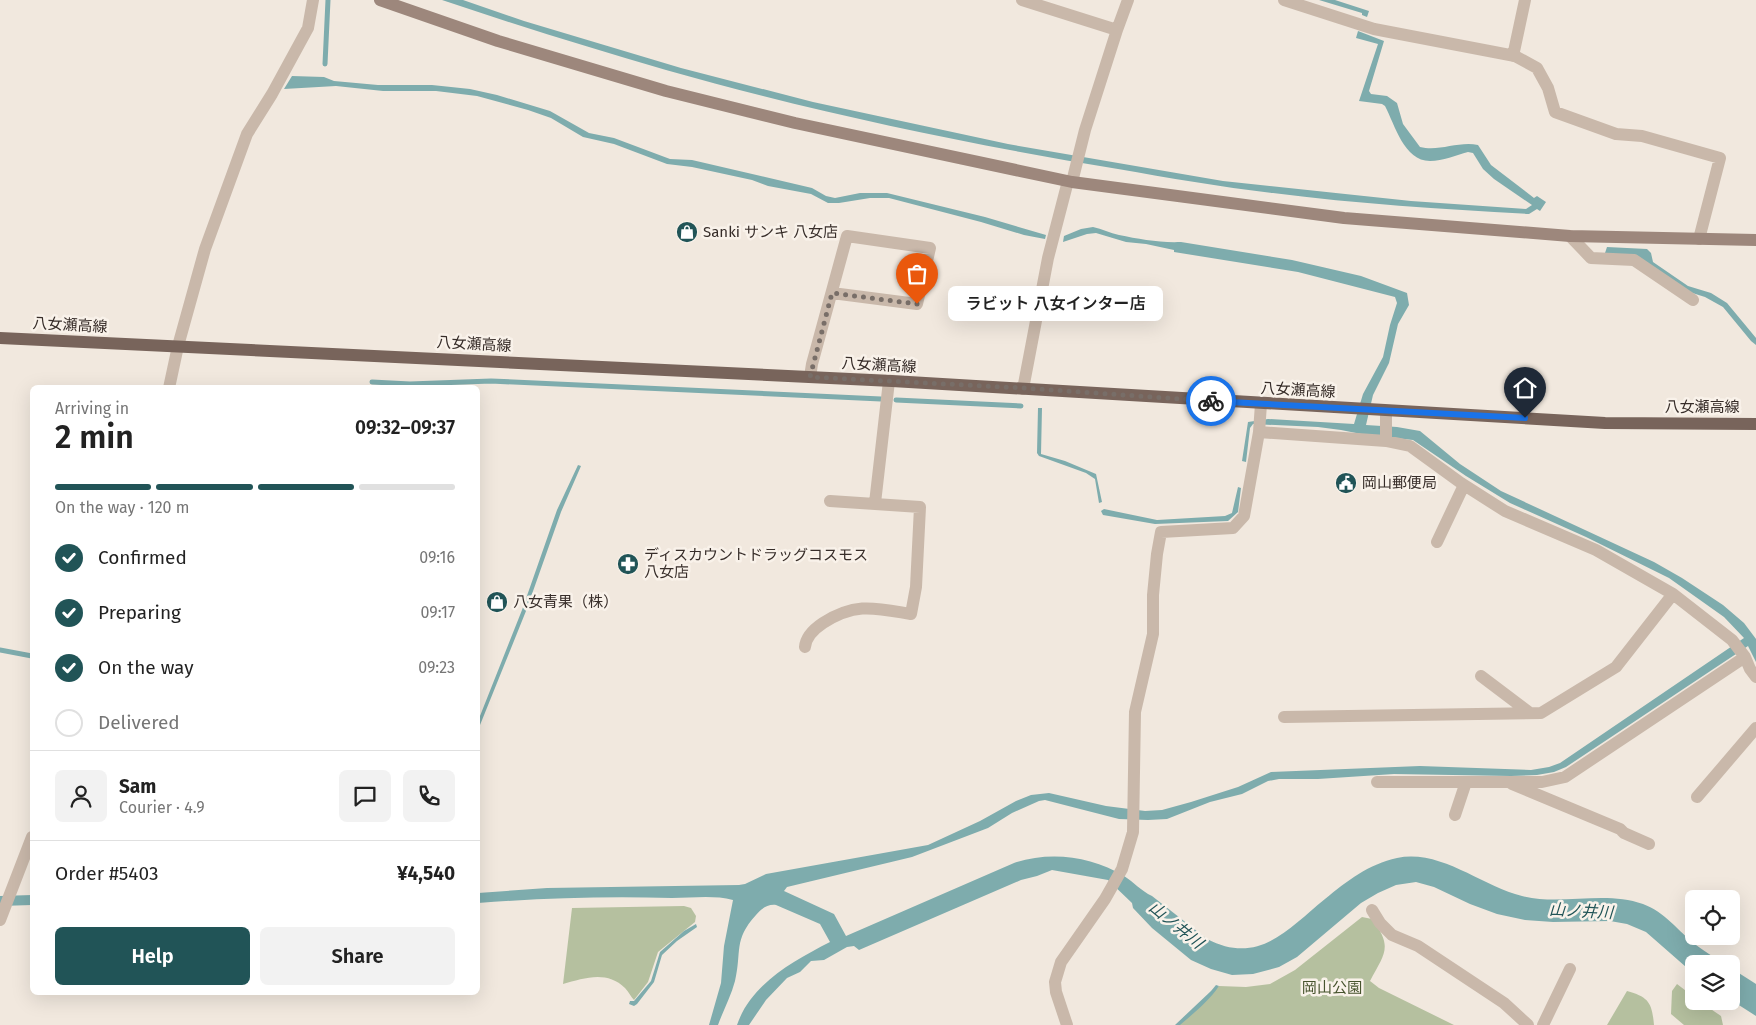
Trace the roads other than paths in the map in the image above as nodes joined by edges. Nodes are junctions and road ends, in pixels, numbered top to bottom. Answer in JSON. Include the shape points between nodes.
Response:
{"nodes":[{"id":1,"x":313,"y":0,"type":"edge"},
{"id":2,"x":380,"y":0,"type":"edge"},
{"id":3,"x":1022,"y":0,"type":"edge"},
{"id":4,"x":1128,"y":0,"type":"edge"},
{"id":5,"x":1284,"y":0,"type":"edge"},
{"id":6,"x":1525,"y":0,"type":"edge"},
{"id":7,"x":1117,"y":30,"type":"junction"},
{"id":8,"x":1513,"y":56,"type":"junction"},
{"id":9,"x":1070,"y":182,"type":"junction"},
{"id":10,"x":1570,"y":236,"type":"junction"},
{"id":11,"x":1700,"y":239,"type":"junction"},
{"id":12,"x":1756,"y":240,"type":"edge"},
{"id":13,"x":832,"y":293,"type":"junction"},
{"id":14,"x":1693,"y":300,"type":"dead end"},
{"id":15,"x":0,"y":338,"type":"edge"},
{"id":16,"x":178,"y":346,"type":"junction"},
{"id":17,"x":810,"y":377,"type":"junction"},
{"id":18,"x":889,"y":381,"type":"junction"},
{"id":19,"x":170,"y":385,"type":"edge"},
{"id":20,"x":1023,"y":388,"type":"junction"},
{"id":21,"x":1386,"y":418,"type":"junction"},
{"id":22,"x":1260,"y":420,"type":"junction"},
{"id":23,"x":1756,"y":424,"type":"edge"},
{"id":24,"x":1386,"y":440,"type":"junction"},
{"id":25,"x":1464,"y":485,"type":"junction"},
{"id":26,"x":830,"y":501,"type":"dead end"},
{"id":27,"x":875,"y":503,"type":"junction"},
{"id":28,"x":1437,"y":542,"type":"dead end"},
{"id":29,"x":1673,"y":594,"type":"junction"},
{"id":30,"x":805,"y":647,"type":"dead end"},
{"id":31,"x":1745,"y":657,"type":"junction"},
{"id":32,"x":1481,"y":676,"type":"dead end"},
{"id":33,"x":1756,"y":677,"type":"edge"},
{"id":34,"x":1530,"y":713,"type":"junction"},
{"id":35,"x":1284,"y":717,"type":"dead end"},
{"id":36,"x":1756,"y":728,"type":"edge"},
{"id":37,"x":1377,"y":782,"type":"dead end"},
{"id":38,"x":1466,"y":782,"type":"junction"},
{"id":39,"x":1507,"y":782,"type":"junction"},
{"id":40,"x":1697,"y":797,"type":"dead end"},
{"id":41,"x":1456,"y":815,"type":"dead end"},
{"id":42,"x":30,"y":842,"type":"edge"},
{"id":43,"x":1649,"y":844,"type":"dead end"},
{"id":44,"x":1372,"y":910,"type":"dead end"},
{"id":45,"x":2,"y":912,"type":"edge"},
{"id":46,"x":1570,"y":969,"type":"dead end"},
{"id":47,"x":1067,"y":1025,"type":"edge"},
{"id":48,"x":1528,"y":1025,"type":"edge"},
{"id":49,"x":1543,"y":1025,"type":"edge"}],
"edges":[{"from":1,"to":16,"type":"street","via":[[308,28],[247,134],[205,249]]},
{"from":2,"to":9,"type":"street","via":[[498,41],[666,92]]},
{"from":3,"to":7,"type":"street"},
{"from":4,"to":7,"type":"street"},
{"from":5,"to":8,"type":"street","via":[[1374,29]]},
{"from":6,"to":8,"type":"street"},
{"from":7,"to":9,"type":"street"},
{"from":8,"to":11,"type":"street","via":[[1537,68],[1548,88],[1554,112],[1616,134],[1642,136],[1720,158]]},
{"from":9,"to":10,"type":"street","via":[[1344,218]]},
{"from":9,"to":20,"type":"street","via":[[1048,258]]},
{"from":10,"to":11,"type":"street"},
{"from":10,"to":14,"type":"street","via":[[1591,258],[1634,260]]},
{"from":11,"to":12,"type":"street"},
{"from":13,"to":13,"type":"street","via":[[847,236],[930,248],[917,304]]},
{"from":13,"to":17,"type":"street"},
{"from":15,"to":16,"type":"main road","name":"八女瀬高線"},
{"from":16,"to":17,"type":"main road","name":"八女瀬高線"},
{"from":16,"to":19,"type":"street"},
{"from":17,"to":18,"type":"main road","name":"八女瀬高線"},
{"from":18,"to":20,"type":"main road","name":"八女瀬高線"},
{"from":18,"to":27,"type":"street"},
{"from":20,"to":22,"type":"main road","name":"八女瀬高線"},
{"from":21,"to":22,"type":"main road","name":"八女瀬高線"},
{"from":21,"to":23,"type":"main road","name":"八女瀬高線"},
{"from":21,"to":24,"type":"street"},
{"from":22,"to":24,"type":"street"},
{"from":22,"to":47,"type":"street","via":[[1244,516],[1233,528],[1161,532],[1153,634],[1135,712],[1133,832],[1122,868],[1061,962],[1055,982]]},
{"from":24,"to":25,"type":"street","via":[[1410,446]]},
{"from":25,"to":28,"type":"street"},
{"from":25,"to":29,"type":"street","via":[[1505,511],[1596,550]]},
{"from":26,"to":27,"type":"street"},
{"from":27,"to":30,"type":"street","via":[[920,507],[916,586],[911,614],[871,608],[851,610],[816,628],[806,640]]},
{"from":29,"to":31,"type":"street","via":[[1732,640]]},
{"from":29,"to":34,"type":"street","via":[[1616,667],[1541,713]]},
{"from":31,"to":33,"type":"street"},
{"from":31,"to":39,"type":"street","via":[[1565,777],[1542,782]]},
{"from":32,"to":34,"type":"street"},
{"from":34,"to":35,"type":"street"},
{"from":36,"to":40,"type":"street"},
{"from":37,"to":38,"type":"street"},
{"from":38,"to":39,"type":"street"},
{"from":38,"to":41,"type":"street"},
{"from":39,"to":43,"type":"street"},
{"from":42,"to":45,"type":"street"},
{"from":44,"to":48,"type":"street","via":[[1392,935],[1418,946],[1504,1003]]},
{"from":46,"to":49,"type":"street"}]}
